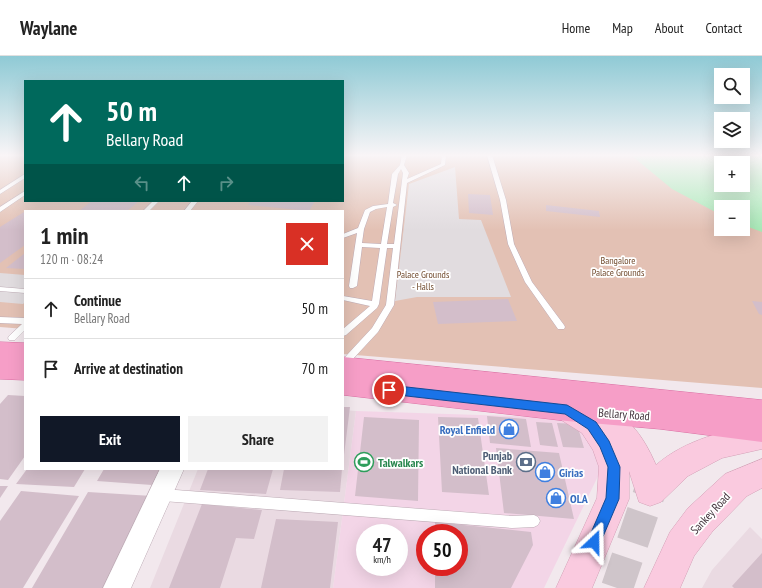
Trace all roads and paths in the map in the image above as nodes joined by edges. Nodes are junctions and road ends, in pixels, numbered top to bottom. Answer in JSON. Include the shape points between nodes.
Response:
{"nodes":[{"id":1,"x":19,"y":180,"type":"edge"},
{"id":2,"x":394,"y":180,"type":"edge"},
{"id":3,"x":409,"y":180,"type":"edge"},
{"id":4,"x":497,"y":180,"type":"edge"},
{"id":5,"x":404,"y":182,"type":"joint"},
{"id":6,"x":0,"y":192,"type":"edge"},
{"id":7,"x":24,"y":193,"type":"edge"},
{"id":8,"x":155,"y":202,"type":"edge"},
{"id":9,"x":194,"y":202,"type":"edge"},
{"id":10,"x":390,"y":205,"type":"junction"},
{"id":11,"x":402,"y":205,"type":"junction"},
{"id":12,"x":0,"y":210,"type":"edge"},
{"id":13,"x":147,"y":210,"type":"edge"},
{"id":14,"x":188,"y":210,"type":"edge"},
{"id":15,"x":361,"y":230,"type":"junction"},
{"id":16,"x":344,"y":236,"type":"edge"},
{"id":17,"x":384,"y":245,"type":"junction"},
{"id":18,"x":359,"y":246,"type":"junction"},
{"id":19,"x":397,"y":246,"type":"junction"},
{"id":20,"x":353,"y":286,"type":"dead end"},
{"id":21,"x":0,"y":290,"type":"edge"},
{"id":22,"x":24,"y":291,"type":"edge"},
{"id":23,"x":344,"y":298,"type":"edge"},
{"id":24,"x":375,"y":304,"type":"junction"},
{"id":25,"x":0,"y":320,"type":"edge"},
{"id":26,"x":24,"y":322,"type":"edge"},
{"id":27,"x":24,"y":327,"type":"edge"},
{"id":28,"x":561,"y":327,"type":"dead end"},
{"id":29,"x":344,"y":332,"type":"edge"},
{"id":30,"x":12,"y":347,"type":"edge"},
{"id":31,"x":344,"y":364,"type":"edge"},
{"id":32,"x":344,"y":366,"type":"edge"},
{"id":33,"x":0,"y":369,"type":"edge"},
{"id":34,"x":24,"y":370,"type":"edge"},
{"id":35,"x":344,"y":385,"type":"edge"},
{"id":36,"x":579,"y":411,"type":"junction"},
{"id":37,"x":762,"y":411,"type":"edge"},
{"id":38,"x":762,"y":430,"type":"edge"},
{"id":39,"x":762,"y":436,"type":"edge"},
{"id":40,"x":172,"y":470,"type":"edge"},
{"id":41,"x":762,"y":473,"type":"edge"},
{"id":42,"x":160,"y":495,"type":"junction"},
{"id":43,"x":534,"y":521,"type":"dead end"},
{"id":44,"x":117,"y":588,"type":"edge"},
{"id":45,"x":574,"y":588,"type":"edge"},
{"id":46,"x":662,"y":588,"type":"edge"}],
"edges":[{"from":1,"to":6,"type":"lane"},
{"from":2,"to":10,"type":"lane"},
{"from":3,"to":5,"type":"lane"},
{"from":4,"to":28,"type":"lane","via":[[511,244],[529,282]]},
{"from":5,"to":11,"type":"lane"},
{"from":7,"to":12,"type":"lane"},
{"from":8,"to":13,"type":"lane"},
{"from":9,"to":14,"type":"lane"},
{"from":10,"to":11,"type":"lane"},
{"from":10,"to":15,"type":"lane","via":[[375,206],[367,211]]},
{"from":10,"to":17,"type":"lane"},
{"from":11,"to":19,"type":"lane"},
{"from":15,"to":16,"type":"lane"},
{"from":15,"to":18,"type":"lane"},
{"from":17,"to":18,"type":"lane"},
{"from":17,"to":19,"type":"lane"},
{"from":17,"to":24,"type":"lane"},
{"from":18,"to":20,"type":"lane"},
{"from":19,"to":31,"type":"lane","via":[[390,305],[375,330]]},
{"from":21,"to":22,"type":"lane"},
{"from":23,"to":24,"type":"lane"},
{"from":24,"to":29,"type":"lane","via":[[374,308]]},
{"from":25,"to":26,"type":"lane"},
{"from":27,"to":30,"type":"lane"},
{"from":32,"to":37,"type":"main road","name":"Bellary Road"},
{"from":33,"to":34,"type":"main road"},
{"from":35,"to":36,"type":"main road","name":"Bellary Road"},
{"from":36,"to":38,"type":"main road","name":"Bellary Road","via":[[660,417]]},
{"from":36,"to":39,"type":"main road","via":[[617,428],[633,450],[647,477],[650,491],[677,466],[717,446]]},
{"from":36,"to":45,"type":"main road","via":[[605,444],[614,467],[613,499]]},
{"from":40,"to":42,"type":"street"},
{"from":41,"to":46,"type":"main road","name":"Sankey Road","via":[[736,485],[700,520],[682,544]]},
{"from":42,"to":43,"type":"lane","via":[[512,522]]},
{"from":42,"to":44,"type":"street"}]}
